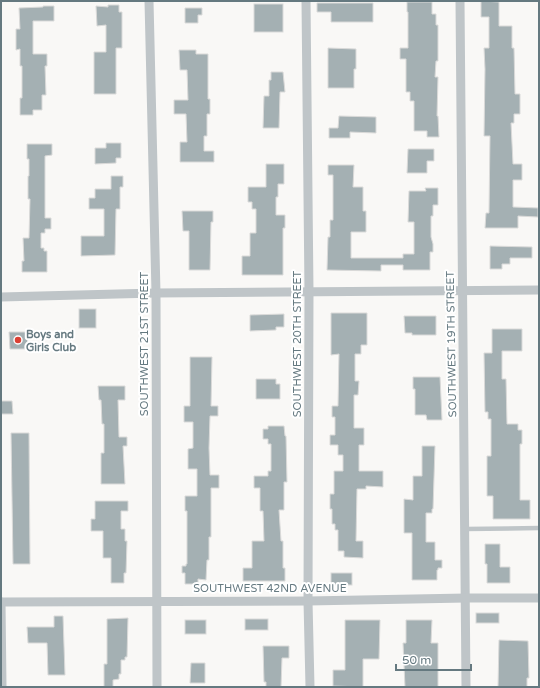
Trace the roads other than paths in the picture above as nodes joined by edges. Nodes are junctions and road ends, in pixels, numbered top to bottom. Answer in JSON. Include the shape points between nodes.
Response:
{"nodes":[{"id":1,"x":149,"y":1,"type":"edge"},
{"id":2,"x":306,"y":1,"type":"edge"},
{"id":3,"x":460,"y":1,"type":"edge"},
{"id":4,"x":463,"y":290,"type":"junction"},
{"id":5,"x":539,"y":290,"type":"edge"},
{"id":6,"x":309,"y":292,"type":"junction"},
{"id":7,"x":156,"y":293,"type":"junction"},
{"id":8,"x":1,"y":297,"type":"edge"},
{"id":9,"x":539,"y":528,"type":"edge"},
{"id":10,"x":465,"y":529,"type":"junction"},
{"id":11,"x":466,"y":598,"type":"junction"},
{"id":12,"x":539,"y":598,"type":"edge"},
{"id":13,"x":157,"y":601,"type":"junction"},
{"id":14,"x":308,"y":601,"type":"junction"},
{"id":15,"x":1,"y":602,"type":"edge"},
{"id":16,"x":2,"y":687,"type":"edge"},
{"id":17,"x":157,"y":687,"type":"edge"},
{"id":18,"x":310,"y":687,"type":"edge"},
{"id":19,"x":466,"y":687,"type":"edge"}],
"edges":[{"from":1,"to":7,"type":"street","name":"SOUTHWEST 21ST STREET"},
{"from":2,"to":6,"type":"street","name":"SOUTHWEST 20TH STREET"},
{"from":3,"to":4,"type":"street","name":"SOUTHWEST 19TH STREET"},
{"from":4,"to":5,"type":"street"},
{"from":4,"to":6,"type":"street"},
{"from":4,"to":10,"type":"street","name":"SOUTHWEST 19TH STREET"},
{"from":6,"to":7,"type":"street"},
{"from":6,"to":14,"type":"street","name":"SOUTHWEST 20TH STREET"},
{"from":7,"to":8,"type":"street"},
{"from":7,"to":13,"type":"street","name":"SOUTHWEST 21ST STREET"},
{"from":9,"to":10,"type":"lane"},
{"from":10,"to":11,"type":"street","name":"SOUTHWEST 19TH STREET"},
{"from":11,"to":12,"type":"street","name":"SOUTHWEST 42ND AVENUE"},
{"from":11,"to":14,"type":"street","name":"SOUTHWEST 42ND AVENUE"},
{"from":11,"to":19,"type":"street","name":"SOUTHWEST 19TH STREET"},
{"from":13,"to":14,"type":"street","name":"SOUTHWEST 42ND AVENUE"},
{"from":13,"to":15,"type":"street","name":"SOUTHWEST 42ND AVENUE"},
{"from":13,"to":17,"type":"street","name":"SOUTHWEST 21ST STREET"},
{"from":14,"to":18,"type":"street","name":"SOUTHWEST 20TH STREET"},
{"from":15,"to":16,"type":"street"}]}
